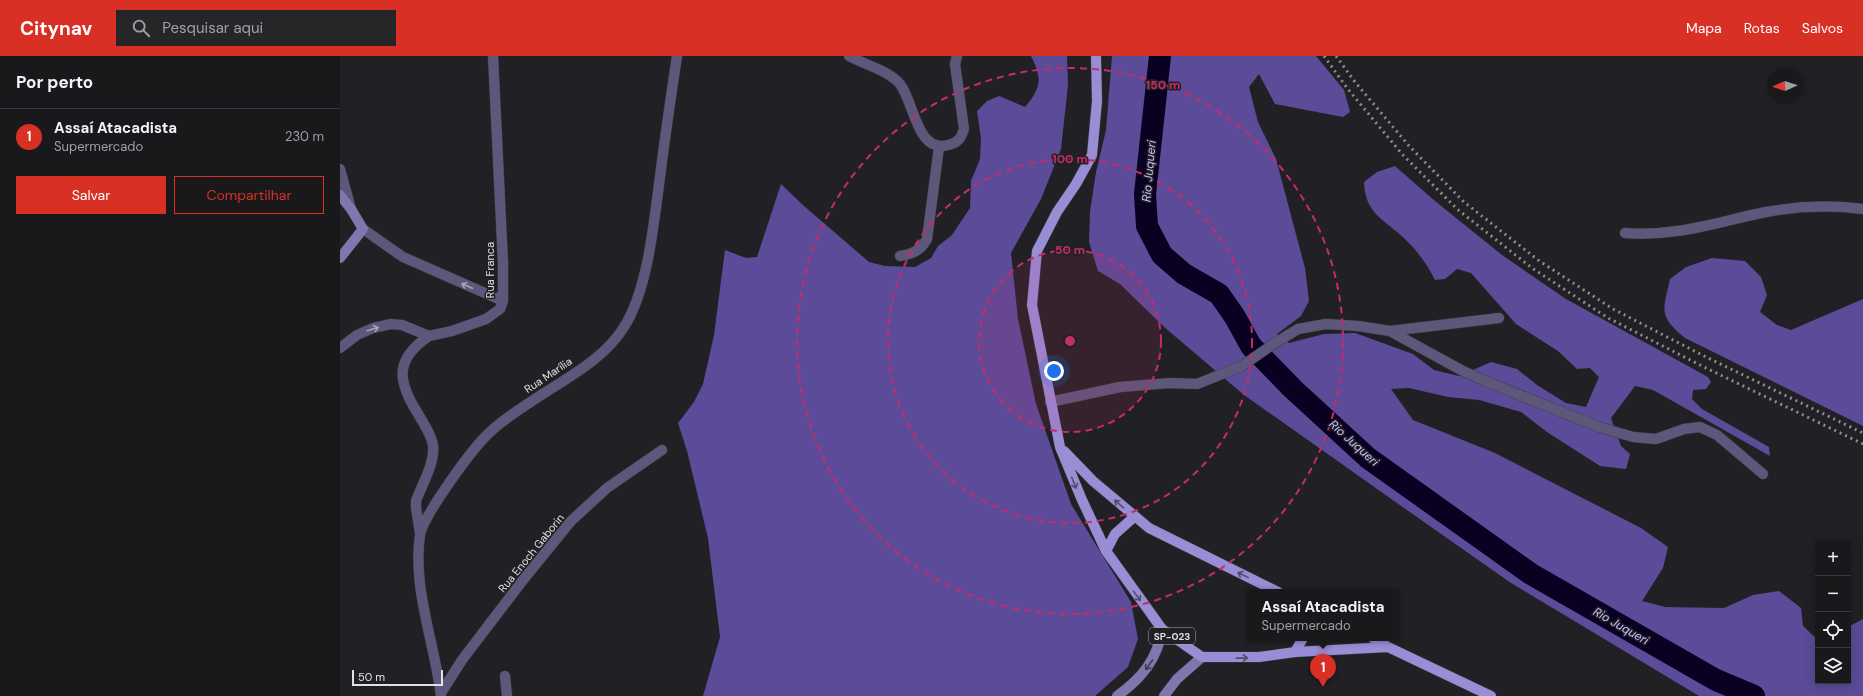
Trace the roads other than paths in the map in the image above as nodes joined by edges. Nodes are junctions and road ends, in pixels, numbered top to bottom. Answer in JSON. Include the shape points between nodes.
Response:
{"nodes":[{"id":1,"x":493,"y":56,"type":"edge"},
{"id":2,"x":677,"y":56,"type":"edge"},
{"id":3,"x":849,"y":56,"type":"edge"},
{"id":4,"x":958,"y":56,"type":"edge"},
{"id":5,"x":1096,"y":56,"type":"edge"},
{"id":6,"x":939,"y":147,"type":"junction"},
{"id":7,"x":340,"y":169,"type":"edge"},
{"id":8,"x":340,"y":195,"type":"edge"},
{"id":9,"x":351,"y":209,"type":"junction"},
{"id":10,"x":1863,"y":209,"type":"edge"},
{"id":11,"x":363,"y":229,"type":"junction"},
{"id":12,"x":1625,"y":233,"type":"dead end"},
{"id":13,"x":900,"y":256,"type":"dead end"},
{"id":14,"x":340,"y":258,"type":"edge"},
{"id":15,"x":503,"y":301,"type":"junction"},
{"id":16,"x":1499,"y":318,"type":"dead end"},
{"id":17,"x":1390,"y":331,"type":"junction"},
{"id":18,"x":429,"y":336,"type":"junction"},
{"id":19,"x":340,"y":348,"type":"edge"},
{"id":20,"x":1050,"y":402,"type":"junction"},
{"id":21,"x":1060,"y":447,"type":"junction"},
{"id":22,"x":662,"y":450,"type":"dead end"},
{"id":23,"x":1763,"y":474,"type":"dead end"},
{"id":24,"x":1134,"y":517,"type":"junction"},
{"id":25,"x":420,"y":533,"type":"junction"},
{"id":26,"x":1106,"y":551,"type":"junction"},
{"id":27,"x":1272,"y":589,"type":"edge"},
{"id":28,"x":1162,"y":630,"type":"junction"},
{"id":29,"x":1301,"y":641,"type":"edge"},
{"id":30,"x":1378,"y":641,"type":"edge"},
{"id":31,"x":1388,"y":647,"type":"junction"},
{"id":32,"x":1295,"y":652,"type":"junction"},
{"id":33,"x":1202,"y":657,"type":"junction"},
{"id":34,"x":505,"y":676,"type":"dead end"},
{"id":35,"x":441,"y":694,"type":"edge"},
{"id":36,"x":507,"y":696,"type":"edge"},
{"id":37,"x":1117,"y":696,"type":"edge"},
{"id":38,"x":1164,"y":696,"type":"edge"},
{"id":39,"x":1491,"y":696,"type":"edge"}],
"edges":[{"from":1,"to":15,"type":"street","name":"Rua Franca"},
{"from":2,"to":25,"type":"street","name":"Rua Marília","via":[[652,236],[637,303],[624,328],[605,350],[488,434],[452,480]]},
{"from":3,"to":6,"type":"street","via":[[889,75],[899,83],[923,136],[931,144]]},
{"from":4,"to":6,"type":"street","via":[[955,64],[964,128],[957,142]]},
{"from":5,"to":20,"type":"main road","number":"SP-023","via":[[1097,101],[1092,155],[1057,212],[1037,251],[1032,305]]},
{"from":6,"to":13,"type":"street","via":[[927,239],[912,254]]},
{"from":7,"to":9,"type":"street"},
{"from":8,"to":9,"type":"main road"},
{"from":9,"to":11,"type":"main road"},
{"from":10,"to":12,"type":"street","via":[[1812,206],[1766,212],[1670,233]]},
{"from":11,"to":14,"type":"main road"},
{"from":15,"to":11,"type":"street","one_way":true,"via":[[403,257]]},
{"from":15,"to":18,"type":"street","name":"Rua Franca","via":[[495,314],[486,319]]},
{"from":16,"to":17,"type":"street"},
{"from":17,"to":20,"type":"street","via":[[1352,325],[1309,326],[1298,329],[1242,366],[1197,384],[1170,383],[1120,387]]},
{"from":17,"to":23,"type":"street","via":[[1461,370],[1599,427],[1645,439],[1700,427],[1717,436]]},
{"from":19,"to":18,"type":"street","one_way":true,"via":[[357,335],[391,324],[402,325]]},
{"from":18,"to":25,"type":"street","via":[[418,344],[406,360],[402,378],[407,395],[427,428],[433,447],[432,458],[416,501]]},
{"from":20,"to":21,"type":"main road","number":"SP-023"},
{"from":24,"to":21,"type":"main road","one_way":true,"via":[[1093,481]]},
{"from":21,"to":26,"type":"main road","number":"SP-023","one_way":true},
{"from":22,"to":35,"type":"street","name":"Rua Enoch Gaborin","via":[[607,488],[571,521],[467,654]]},
{"from":24,"to":26,"type":"main road","via":[[1115,534]]},
{"from":27,"to":24,"type":"main road","one_way":true,"via":[[1149,528]]},
{"from":25,"to":35,"type":"street","name":"Rua Marília","via":[[419,571]]},
{"from":26,"to":28,"type":"main road","number":"SP-023","one_way":true},
{"from":28,"to":33,"type":"main road","number":"SP-023"},
{"from":28,"to":37,"type":"main road","one_way":true,"via":[[1160,644],[1153,660],[1140,677]]},
{"from":29,"to":32,"type":"main road"},
{"from":30,"to":31,"type":"main road","number":"SP-023"},
{"from":31,"to":32,"type":"main road","number":"SP-023"},
{"from":31,"to":39,"type":"main road","number":"SP-023"},
{"from":33,"to":32,"type":"main road","number":"SP-023","one_way":true,"via":[[1259,657]]},
{"from":33,"to":38,"type":"main road","via":[[1177,679]]},
{"from":34,"to":36,"type":"street"}]}
